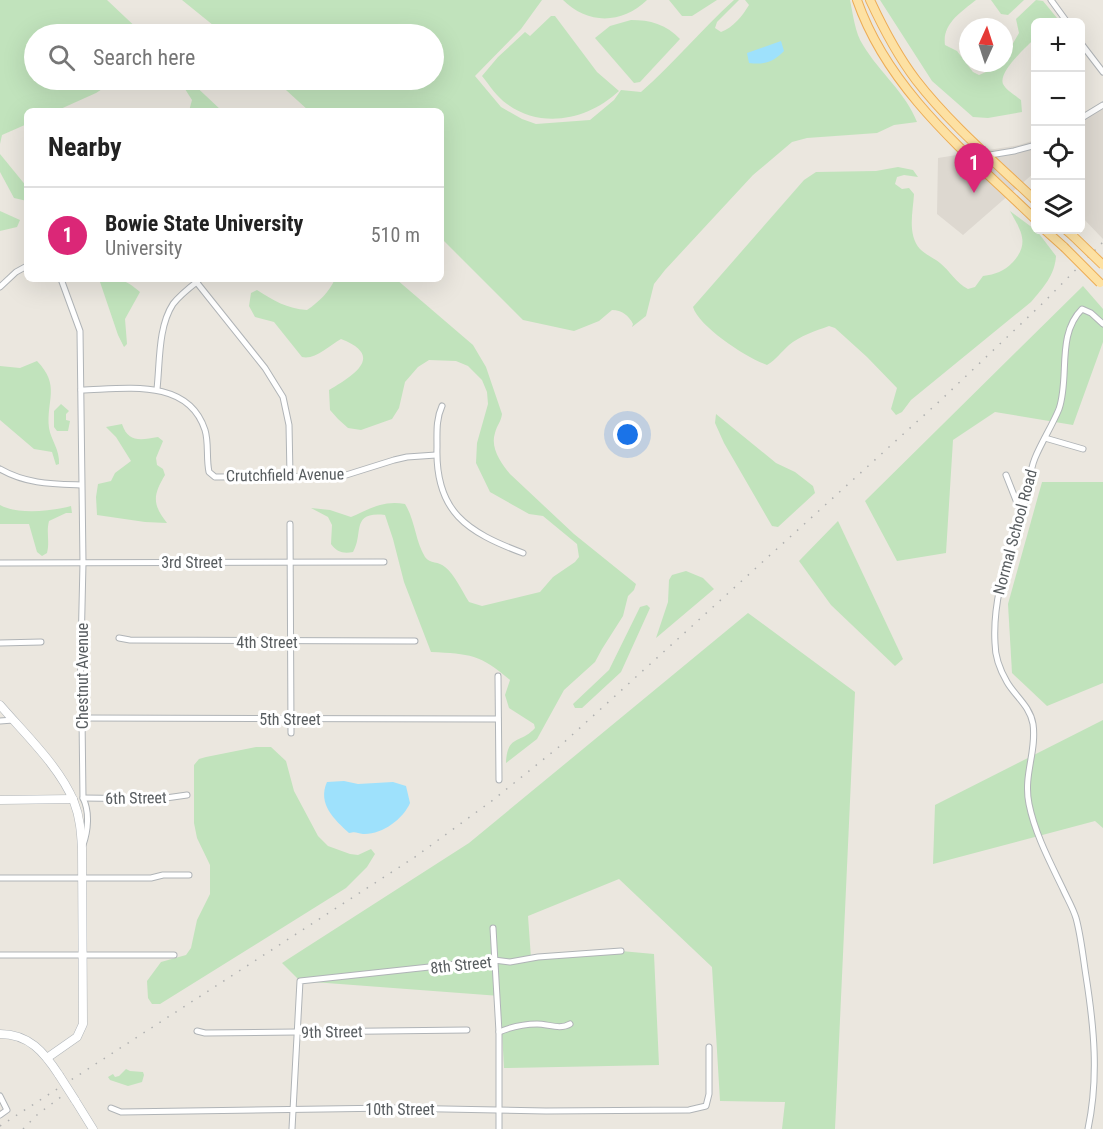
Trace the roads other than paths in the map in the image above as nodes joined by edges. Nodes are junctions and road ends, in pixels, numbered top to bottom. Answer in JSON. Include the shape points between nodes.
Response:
{"nodes":[{"id":1,"x":858,"y":0,"type":"edge"},
{"id":2,"x":870,"y":0,"type":"edge"},
{"id":3,"x":1051,"y":0,"type":"edge"},
{"id":4,"x":1064,"y":18,"type":"edge"},
{"id":5,"x":1085,"y":49,"type":"edge"},
{"id":6,"x":1103,"y":72,"type":"edge"},
{"id":7,"x":1103,"y":105,"type":"edge"},
{"id":8,"x":1085,"y":116,"type":"edge"},
{"id":9,"x":1031,"y":146,"type":"edge"},
{"id":10,"x":989,"y":156,"type":"junction"},
{"id":11,"x":972,"y":158,"type":"junction"},
{"id":12,"x":1031,"y":197,"type":"edge"},
{"id":13,"x":1031,"y":216,"type":"edge"},
{"id":14,"x":1050,"y":234,"type":"edge"},
{"id":15,"x":1070,"y":234,"type":"edge"},
{"id":16,"x":1103,"y":265,"type":"edge"},
{"id":17,"x":24,"y":268,"type":"edge"},
{"id":18,"x":62,"y":282,"type":"edge"},
{"id":19,"x":194,"y":282,"type":"edge"},
{"id":20,"x":198,"y":282,"type":"edge"},
{"id":21,"x":1102,"y":284,"type":"edge"},
{"id":22,"x":0,"y":287,"type":"edge"},
{"id":23,"x":1103,"y":324,"type":"edge"},
{"id":24,"x":157,"y":389,"type":"junction"},
{"id":25,"x":81,"y":390,"type":"junction"},
{"id":26,"x":442,"y":405,"type":"dead end"},
{"id":27,"x":1045,"y":438,"type":"junction"},
{"id":28,"x":1083,"y":449,"type":"dead end"},
{"id":29,"x":436,"y":455,"type":"junction"},
{"id":30,"x":0,"y":470,"type":"edge"},
{"id":31,"x":211,"y":475,"type":"junction"},
{"id":32,"x":1006,"y":475,"type":"dead end"},
{"id":33,"x":290,"y":476,"type":"junction"},
{"id":34,"x":204,"y":480,"type":"dead end"},
{"id":35,"x":81,"y":485,"type":"junction"},
{"id":36,"x":1021,"y":513,"type":"junction"},
{"id":37,"x":290,"y":524,"type":"dead end"},
{"id":38,"x":523,"y":553,"type":"dead end"},
{"id":39,"x":291,"y":562,"type":"junction"},
{"id":40,"x":384,"y":562,"type":"dead end"},
{"id":41,"x":0,"y":563,"type":"edge"},
{"id":42,"x":83,"y":563,"type":"junction"},
{"id":43,"x":119,"y":638,"type":"dead end"},
{"id":44,"x":415,"y":641,"type":"dead end"},
{"id":45,"x":41,"y":642,"type":"dead end"},
{"id":46,"x":291,"y":642,"type":"junction"},
{"id":47,"x":0,"y":643,"type":"edge"},
{"id":48,"x":498,"y":676,"type":"dead end"},
{"id":49,"x":0,"y":705,"type":"edge"},
{"id":50,"x":82,"y":718,"type":"junction"},
{"id":51,"x":291,"y":719,"type":"junction"},
{"id":52,"x":498,"y":719,"type":"junction"},
{"id":53,"x":14,"y":720,"type":"junction"},
{"id":54,"x":0,"y":721,"type":"edge"},
{"id":55,"x":291,"y":733,"type":"dead end"},
{"id":56,"x":499,"y":780,"type":"dead end"},
{"id":57,"x":187,"y":795,"type":"dead end"},
{"id":58,"x":84,"y":798,"type":"junction"},
{"id":59,"x":73,"y":799,"type":"junction"},
{"id":60,"x":0,"y":800,"type":"edge"},
{"id":61,"x":82,"y":848,"type":"junction"},
{"id":62,"x":189,"y":875,"type":"dead end"},
{"id":63,"x":0,"y":878,"type":"edge"},
{"id":64,"x":82,"y":879,"type":"junction"},
{"id":65,"x":493,"y":928,"type":"dead end"},
{"id":66,"x":621,"y":951,"type":"dead end"},
{"id":67,"x":83,"y":954,"type":"junction"},
{"id":68,"x":174,"y":954,"type":"dead end"},
{"id":69,"x":0,"y":955,"type":"edge"},
{"id":70,"x":494,"y":960,"type":"junction"},
{"id":71,"x":570,"y":1024,"type":"dead end"},
{"id":72,"x":467,"y":1030,"type":"dead end"},
{"id":73,"x":197,"y":1031,"type":"dead end"},
{"id":74,"x":297,"y":1032,"type":"junction"},
{"id":75,"x":499,"y":1032,"type":"junction"},
{"id":76,"x":0,"y":1034,"type":"edge"},
{"id":77,"x":708,"y":1047,"type":"dead end"},
{"id":78,"x":47,"y":1058,"type":"junction"},
{"id":79,"x":0,"y":1096,"type":"edge"},
{"id":80,"x":111,"y":1108,"type":"dead end"},
{"id":81,"x":293,"y":1111,"type":"junction"},
{"id":82,"x":499,"y":1111,"type":"junction"},
{"id":83,"x":0,"y":1114,"type":"edge"},
{"id":84,"x":93,"y":1129,"type":"edge"},
{"id":85,"x":292,"y":1129,"type":"edge"},
{"id":86,"x":499,"y":1129,"type":"edge"},
{"id":87,"x":1088,"y":1129,"type":"edge"}],
"edges":[{"from":1,"to":11,"type":"main road","via":[[870,32],[896,76],[926,113]]},
{"from":2,"to":10,"type":"main road","via":[[916,80]]},
{"from":3,"to":4,"type":"street"},
{"from":5,"to":6,"type":"street"},
{"from":7,"to":8,"type":"street"},
{"from":9,"to":10,"type":"street"},
{"from":10,"to":11,"type":"street"},
{"from":10,"to":12,"type":"main road"},
{"from":11,"to":13,"type":"main road"},
{"from":14,"to":21,"type":"main road","bridge":true},
{"from":15,"to":16,"type":"main road","bridge":true},
{"from":17,"to":22,"type":"street"},
{"from":18,"to":25,"type":"street","name":"Chestnut Avenue","via":[[80,331]]},
{"from":19,"to":24,"type":"street","via":[[172,305],[164,325]]},
{"from":20,"to":33,"type":"street","via":[[283,397],[289,425]]},
{"from":23,"to":27,"type":"street","name":"Normal School Road","via":[[1085,309],[1074,318],[1066,343],[1060,406]]},
{"from":24,"to":25,"type":"street","name":"Crutchfield Avenue"},
{"from":24,"to":31,"type":"street","name":"Crutchfield Avenue","via":[[184,401],[200,419],[207,439]]},
{"from":25,"to":35,"type":"street","name":"Chestnut Avenue"},
{"from":26,"to":29,"type":"street","via":[[437,416]]},
{"from":27,"to":28,"type":"street"},
{"from":27,"to":36,"type":"street","name":"Normal School Road","via":[[1034,460]]},
{"from":29,"to":33,"type":"street","name":"Crutchfield Avenue","via":[[407,457],[343,476]]},
{"from":29,"to":38,"type":"street","via":[[441,487],[456,515],[475,532]]},
{"from":30,"to":35,"type":"street","via":[[40,484]]},
{"from":31,"to":33,"type":"street","name":"Crutchfield Avenue"},
{"from":31,"to":34,"type":"street"},
{"from":32,"to":36,"type":"street"},
{"from":35,"to":42,"type":"street","name":"Chestnut Avenue"},
{"from":36,"to":87,"type":"street","name":"Normal School Road","via":[[998,594],[996,652],[1007,682],[1028,709],[1033,723],[1026,789],[1030,808],[1076,916],[1096,1052]]},
{"from":37,"to":39,"type":"street"},
{"from":39,"to":40,"type":"street","name":"3rd Street"},
{"from":39,"to":42,"type":"street","name":"3rd Street"},
{"from":39,"to":46,"type":"street"},
{"from":41,"to":42,"type":"street","name":"3rd Street"},
{"from":42,"to":50,"type":"street","name":"Chestnut Avenue"},
{"from":43,"to":46,"type":"street","name":"4th Street"},
{"from":44,"to":46,"type":"street","name":"4th Street"},
{"from":45,"to":47,"type":"street"},
{"from":46,"to":51,"type":"street"},
{"from":48,"to":52,"type":"street"},
{"from":49,"to":53,"type":"street"},
{"from":50,"to":51,"type":"street","name":"5th Street"},
{"from":50,"to":58,"type":"street","name":"Chestnut Avenue"},
{"from":51,"to":52,"type":"street","name":"5th Street"},
{"from":51,"to":55,"type":"street"},
{"from":52,"to":56,"type":"street"},
{"from":53,"to":54,"type":"street"},
{"from":53,"to":59,"type":"street","via":[[53,767]]},
{"from":57,"to":58,"type":"street","name":"6th Street","via":[[159,799]]},
{"from":58,"to":61,"type":"street","name":"Chestnut Avenue","via":[[87,832]]},
{"from":59,"to":60,"type":"street"},
{"from":59,"to":61,"type":"street"},
{"from":61,"to":64,"type":"street","name":"Chestnut Avenue"},
{"from":62,"to":64,"type":"street"},
{"from":63,"to":64,"type":"street"},
{"from":64,"to":67,"type":"street","name":"Chestnut Avenue"},
{"from":65,"to":70,"type":"street"},
{"from":66,"to":70,"type":"street","name":"8th Street","via":[[510,962]]},
{"from":67,"to":68,"type":"street"},
{"from":67,"to":69,"type":"street"},
{"from":67,"to":78,"type":"street","name":"Chestnut Avenue","via":[[81,1031]]},
{"from":70,"to":74,"type":"street","name":"8th Street","via":[[300,981]]},
{"from":70,"to":75,"type":"street"},
{"from":71,"to":75,"type":"street","via":[[520,1025]]},
{"from":72,"to":74,"type":"street","name":"9th Street"},
{"from":73,"to":74,"type":"street","name":"9th Street"},
{"from":74,"to":81,"type":"street"},
{"from":75,"to":82,"type":"street"},
{"from":76,"to":78,"type":"street","via":[[28,1041]]},
{"from":77,"to":82,"type":"street","name":"10th Street","via":[[706,1106],[689,1110]]},
{"from":78,"to":84,"type":"street","bridge":true},
{"from":79,"to":83,"type":"street","via":[[7,1110]]},
{"from":80,"to":81,"type":"street","name":"10th Street","via":[[120,1112]]},
{"from":81,"to":82,"type":"street","name":"10th Street"},
{"from":81,"to":85,"type":"street"},
{"from":82,"to":86,"type":"street"}]}
